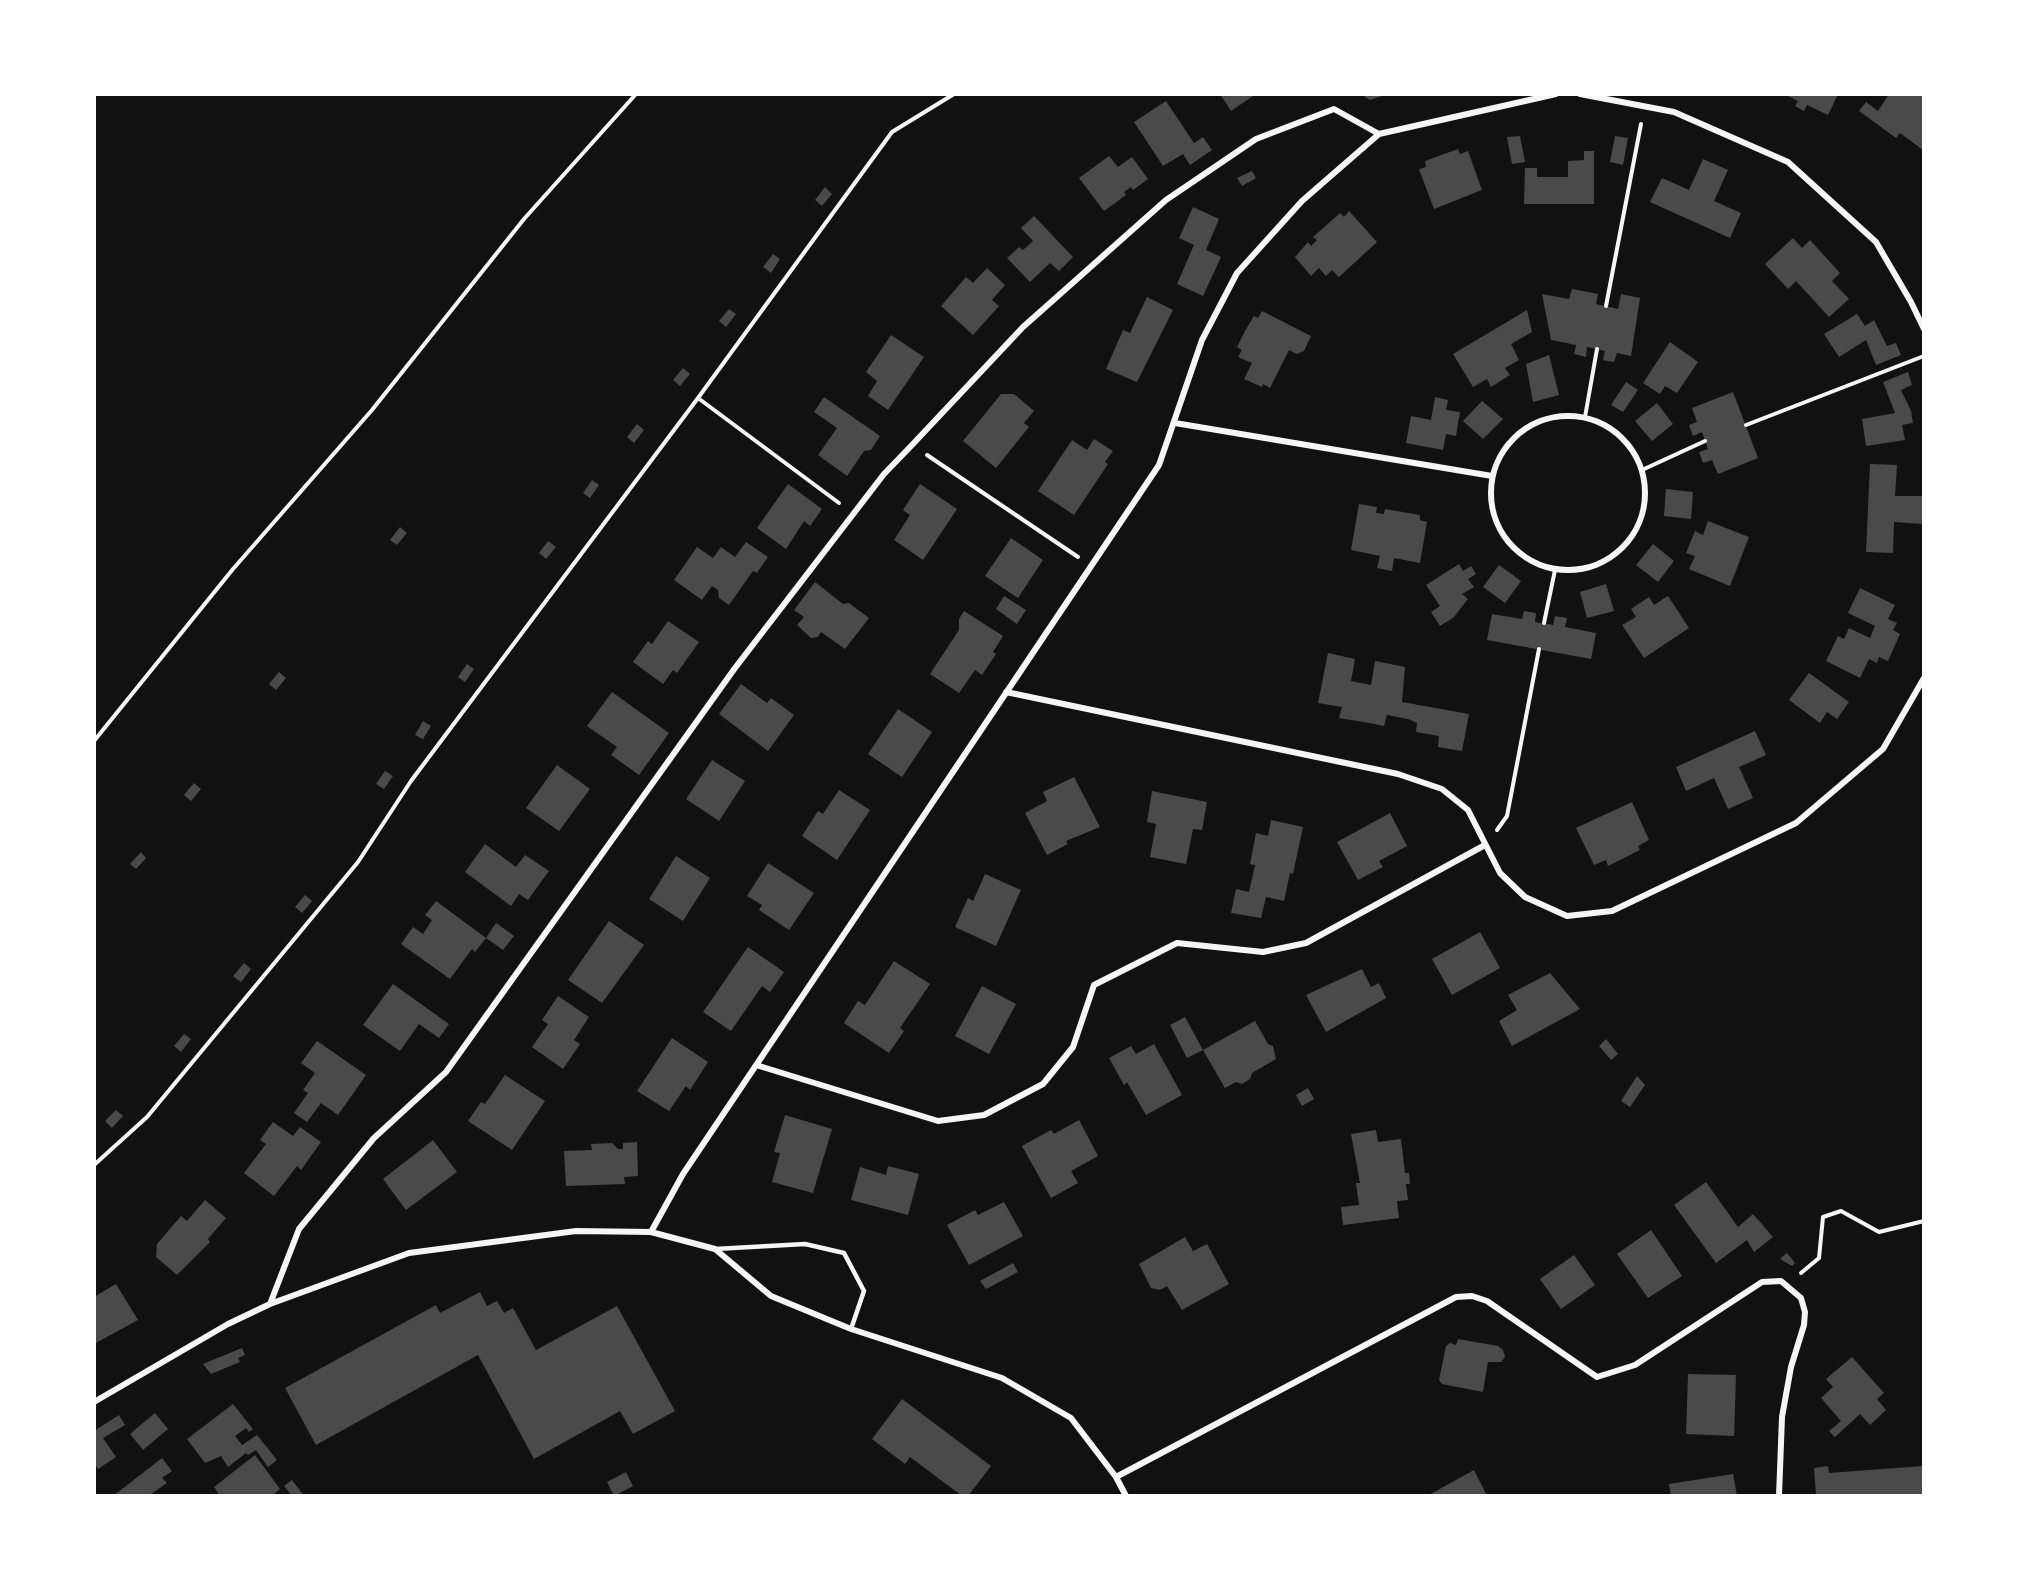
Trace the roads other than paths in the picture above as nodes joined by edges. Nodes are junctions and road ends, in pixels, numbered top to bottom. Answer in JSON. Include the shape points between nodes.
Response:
{"nodes":[{"id":1,"x":1556,"y":94,"type":"edge"},
{"id":2,"x":1580,"y":94,"type":"edge"},
{"id":3,"x":1379,"y":134,"type":"junction"},
{"id":4,"x":1923,"y":329,"type":"edge"},
{"id":5,"x":1175,"y":423,"type":"junction"},
{"id":6,"x":1492,"y":476,"type":"junction"},
{"id":7,"x":1923,"y":678,"type":"edge"},
{"id":8,"x":1006,"y":692,"type":"junction"},
{"id":9,"x":1485,"y":845,"type":"junction"},
{"id":10,"x":756,"y":1065,"type":"junction"},
{"id":11,"x":651,"y":1232,"type":"junction"},
{"id":12,"x":715,"y":1249,"type":"junction"},
{"id":13,"x":270,"y":1304,"type":"junction"},
{"id":14,"x":851,"y":1329,"type":"junction"},
{"id":15,"x":94,"y":1402,"type":"edge"},
{"id":16,"x":1116,"y":1477,"type":"junction"},
{"id":17,"x":1126,"y":1496,"type":"edge"},
{"id":18,"x":1779,"y":1496,"type":"edge"}],
"edges":[{"from":1,"to":3,"type":"street"},
{"from":2,"to":4,"type":"street","via":[[1674,112],[1788,162],[1876,242]]},
{"from":3,"to":5,"type":"street","via":[[1302,201],[1237,273],[1202,340]]},
{"from":3,"to":13,"type":"street","via":[[1334,109],[1256,139],[1166,200],[1023,327],[912,444],[884,474],[735,668],[446,1072],[374,1138],[299,1229]]},
{"from":5,"to":6,"type":"street"},
{"from":5,"to":8,"type":"street","via":[[1159,465]]},
{"from":6,"to":6,"type":"street","via":[[1502,453],[1517,434],[1561,416],[1586,417],[1604,424],[1634,451],[1646,496],[1641,522],[1627,545],[1607,562],[1582,570],[1555,570],[1531,562],[1497,526],[1491,501]]},
{"from":7,"to":9,"type":"street","via":[[1882,749],[1796,823],[1612,911],[1567,915],[1525,897],[1500,873]]},
{"from":8,"to":9,"type":"street","via":[[1398,774],[1442,789],[1468,810]]},
{"from":8,"to":10,"type":"street"},
{"from":9,"to":10,"type":"street","via":[[1306,943],[1263,952],[1177,944],[1095,985],[1073,1047],[1043,1084],[984,1115],[938,1121]]},
{"from":10,"to":11,"type":"street","via":[[683,1174]]},
{"from":11,"to":12,"type":"street"},
{"from":11,"to":13,"type":"street","via":[[576,1231],[410,1253]]},
{"from":12,"to":14,"type":"street","via":[[771,1296]]},
{"from":12,"to":14,"type":"lane","via":[[805,1244],[844,1253],[864,1291]]},
{"from":13,"to":15,"type":"street"},
{"from":14,"to":16,"type":"street","via":[[1002,1378],[1071,1418]]},
{"from":16,"to":17,"type":"street"},
{"from":16,"to":18,"type":"street","via":[[1456,1297],[1472,1296],[1487,1301],[1597,1377],[1635,1365],[1762,1282],[1781,1281],[1802,1298],[1805,1312],[1782,1417]]}]}
